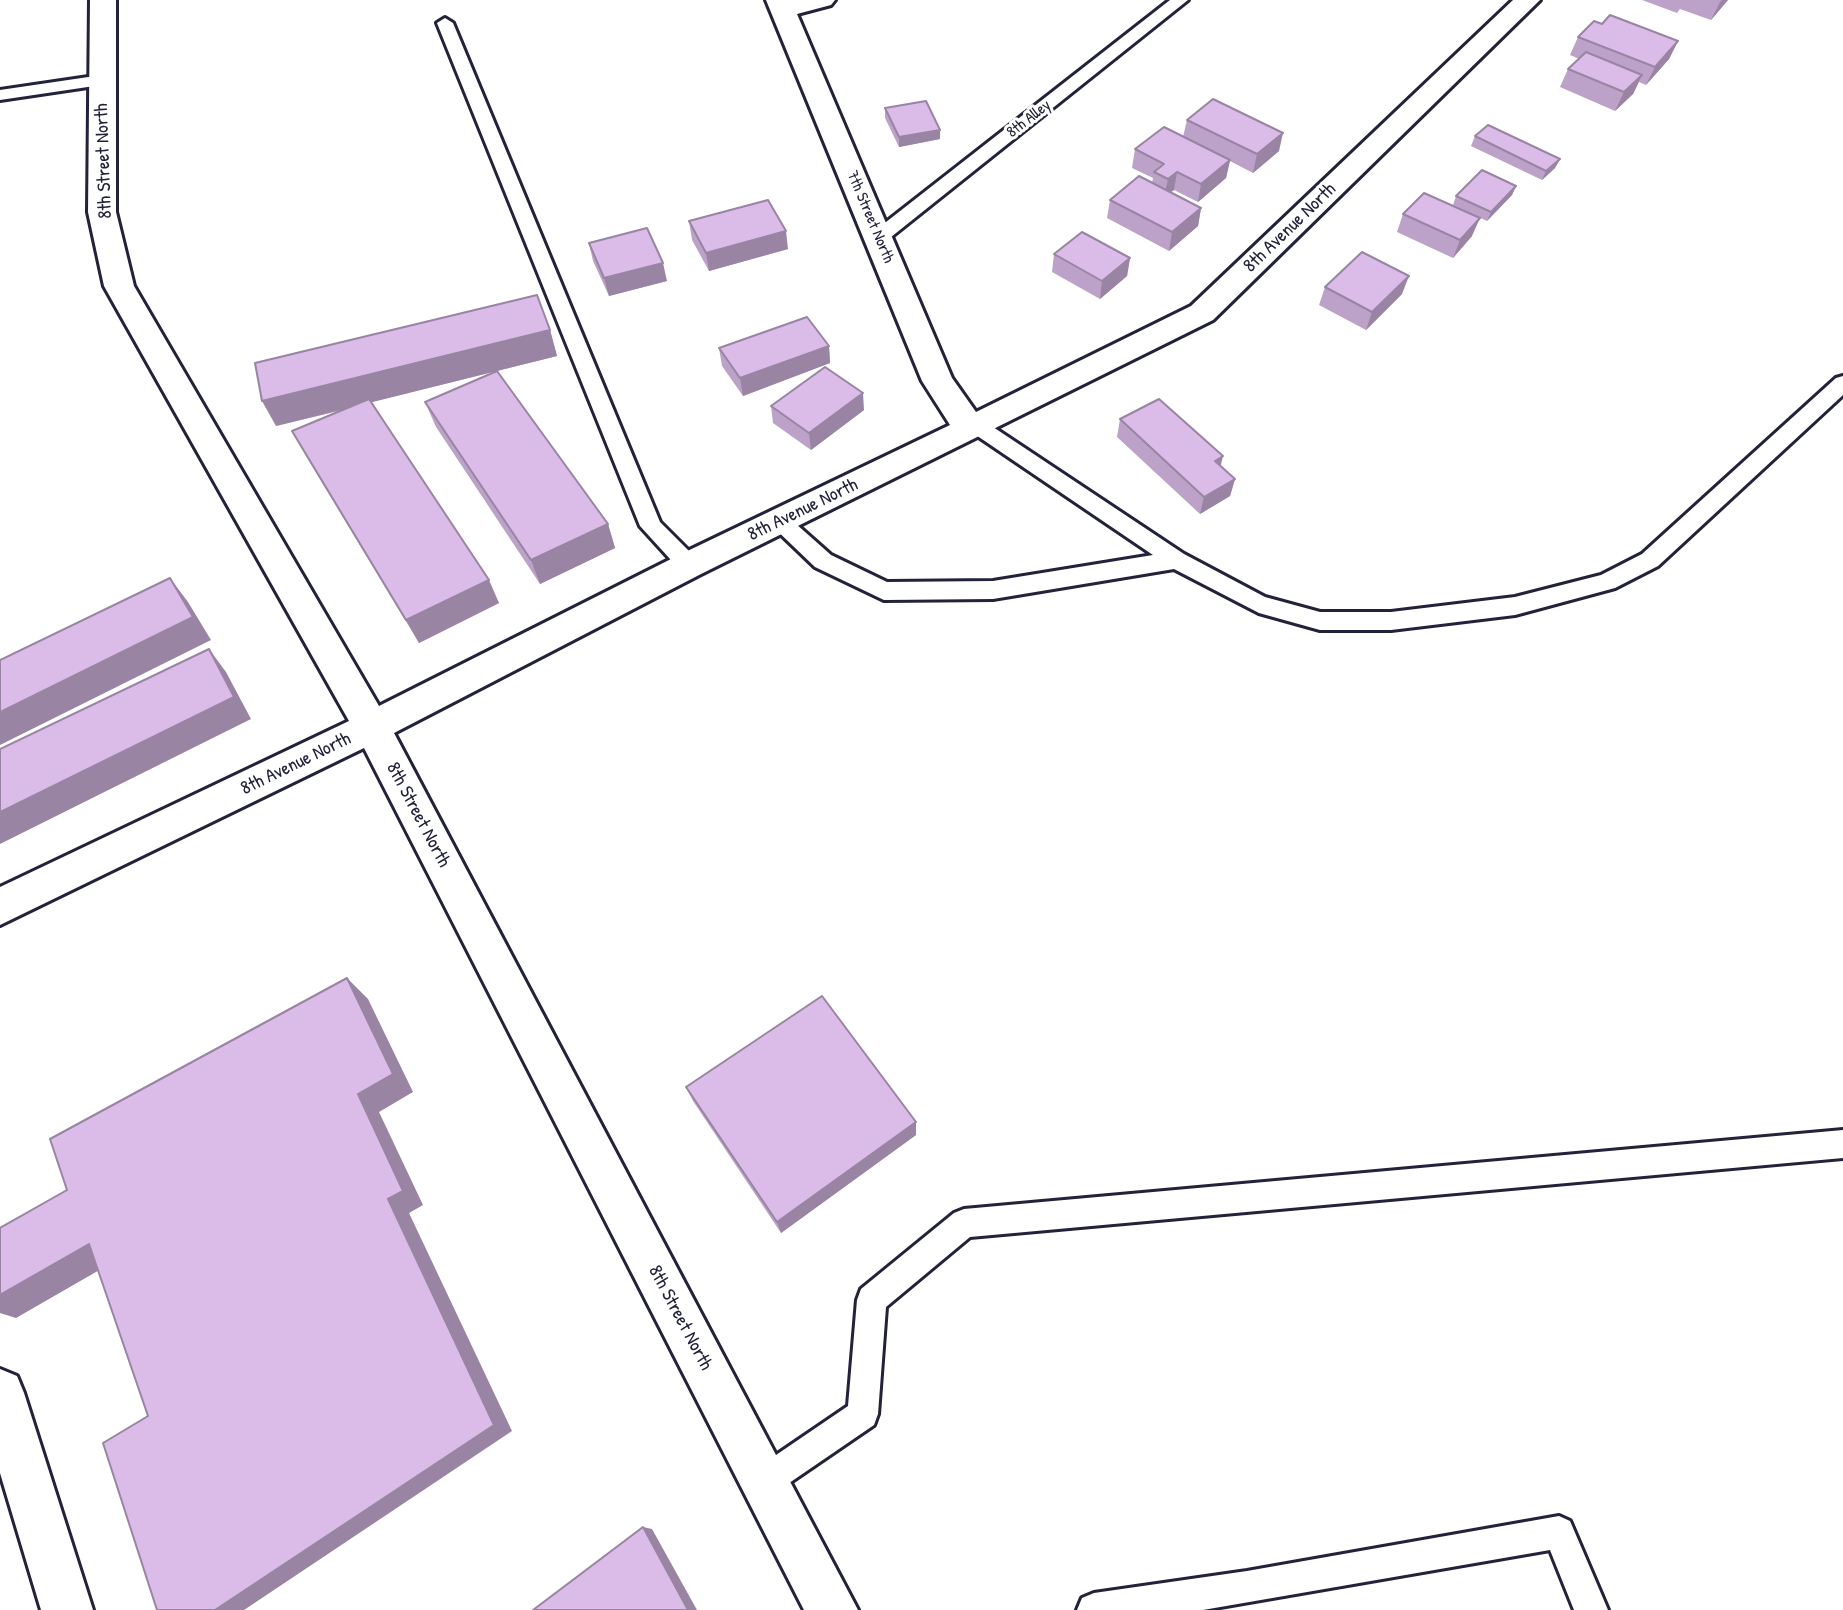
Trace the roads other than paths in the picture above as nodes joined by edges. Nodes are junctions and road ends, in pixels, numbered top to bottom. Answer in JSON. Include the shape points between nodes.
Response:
{"nodes":[{"id":1,"x":103,"y":0,"type":"edge"},
{"id":2,"x":822,"y":0,"type":"edge"},
{"id":3,"x":1180,"y":0,"type":"edge"},
{"id":4,"x":1527,"y":0,"type":"edge"},
{"id":5,"x":781,"y":5,"type":"edge"},
{"id":6,"x":445,"y":23,"type":"dead end"},
{"id":7,"x":102,"y":80,"type":"junction"},
{"id":8,"x":0,"y":95,"type":"edge"},
{"id":9,"x":879,"y":237,"type":"junction"},
{"id":10,"x":1843,"y":383,"type":"edge"},
{"id":11,"x":974,"y":428,"type":"junction"},
{"id":12,"x":779,"y":522,"type":"junction"},
{"id":13,"x":1176,"y":561,"type":"junction"},
{"id":14,"x":688,"y":565,"type":"junction"},
{"id":15,"x":373,"y":727,"type":"junction"},
{"id":16,"x":0,"y":907,"type":"edge"},
{"id":17,"x":1843,"y":1144,"type":"edge"},
{"id":18,"x":4,"y":1420,"type":"edge"},
{"id":19,"x":765,"y":1481,"type":"junction"},
{"id":20,"x":1250,"y":1598,"type":"edge"},
{"id":21,"x":67,"y":1610,"type":"edge"},
{"id":22,"x":832,"y":1610,"type":"edge"},
{"id":23,"x":1094,"y":1610,"type":"edge"},
{"id":24,"x":1591,"y":1610,"type":"edge"}],
"edges":[{"from":1,"to":7,"type":"street","name":"8th Street North"},
{"from":2,"to":5,"type":"street"},
{"from":3,"to":9,"type":"lane","name":"8th Alley"},
{"from":4,"to":11,"type":"street","name":"8th Avenue North","via":[[1202,313]]},
{"from":5,"to":9,"type":"street","name":"7th Street North"},
{"from":6,"to":14,"type":"lane","via":[[651,526]]},
{"from":7,"to":8,"type":"lane"},
{"from":7,"to":15,"type":"street","name":"8th Street North","via":[[102,212],[119,286]]},
{"from":9,"to":11,"type":"street","name":"7th Street North","via":[[938,381]]},
{"from":10,"to":13,"type":"lane","via":[[1650,560],[1594,586],[1515,606],[1391,621],[1320,621],[1259,604]]},
{"from":11,"to":12,"type":"street","name":"8th Avenue North"},
{"from":11,"to":13,"type":"lane"},
{"from":12,"to":13,"type":"lane","via":[[823,561],[884,591],[993,590]]},
{"from":12,"to":14,"type":"street","name":"8th Avenue North"},
{"from":14,"to":15,"type":"street","name":"8th Avenue North"},
{"from":15,"to":16,"type":"street","name":"8th Avenue North"},
{"from":15,"to":19,"type":"street","name":"8th Street North"},
{"from":17,"to":19,"type":"lane","via":[[964,1223],[872,1300],[863,1415]]},
{"from":18,"to":21,"type":"street"},
{"from":19,"to":22,"type":"street","name":"8th Street North"},
{"from":20,"to":23,"type":"lane"},
{"from":20,"to":24,"type":"lane","via":[[1559,1532]]}]}
